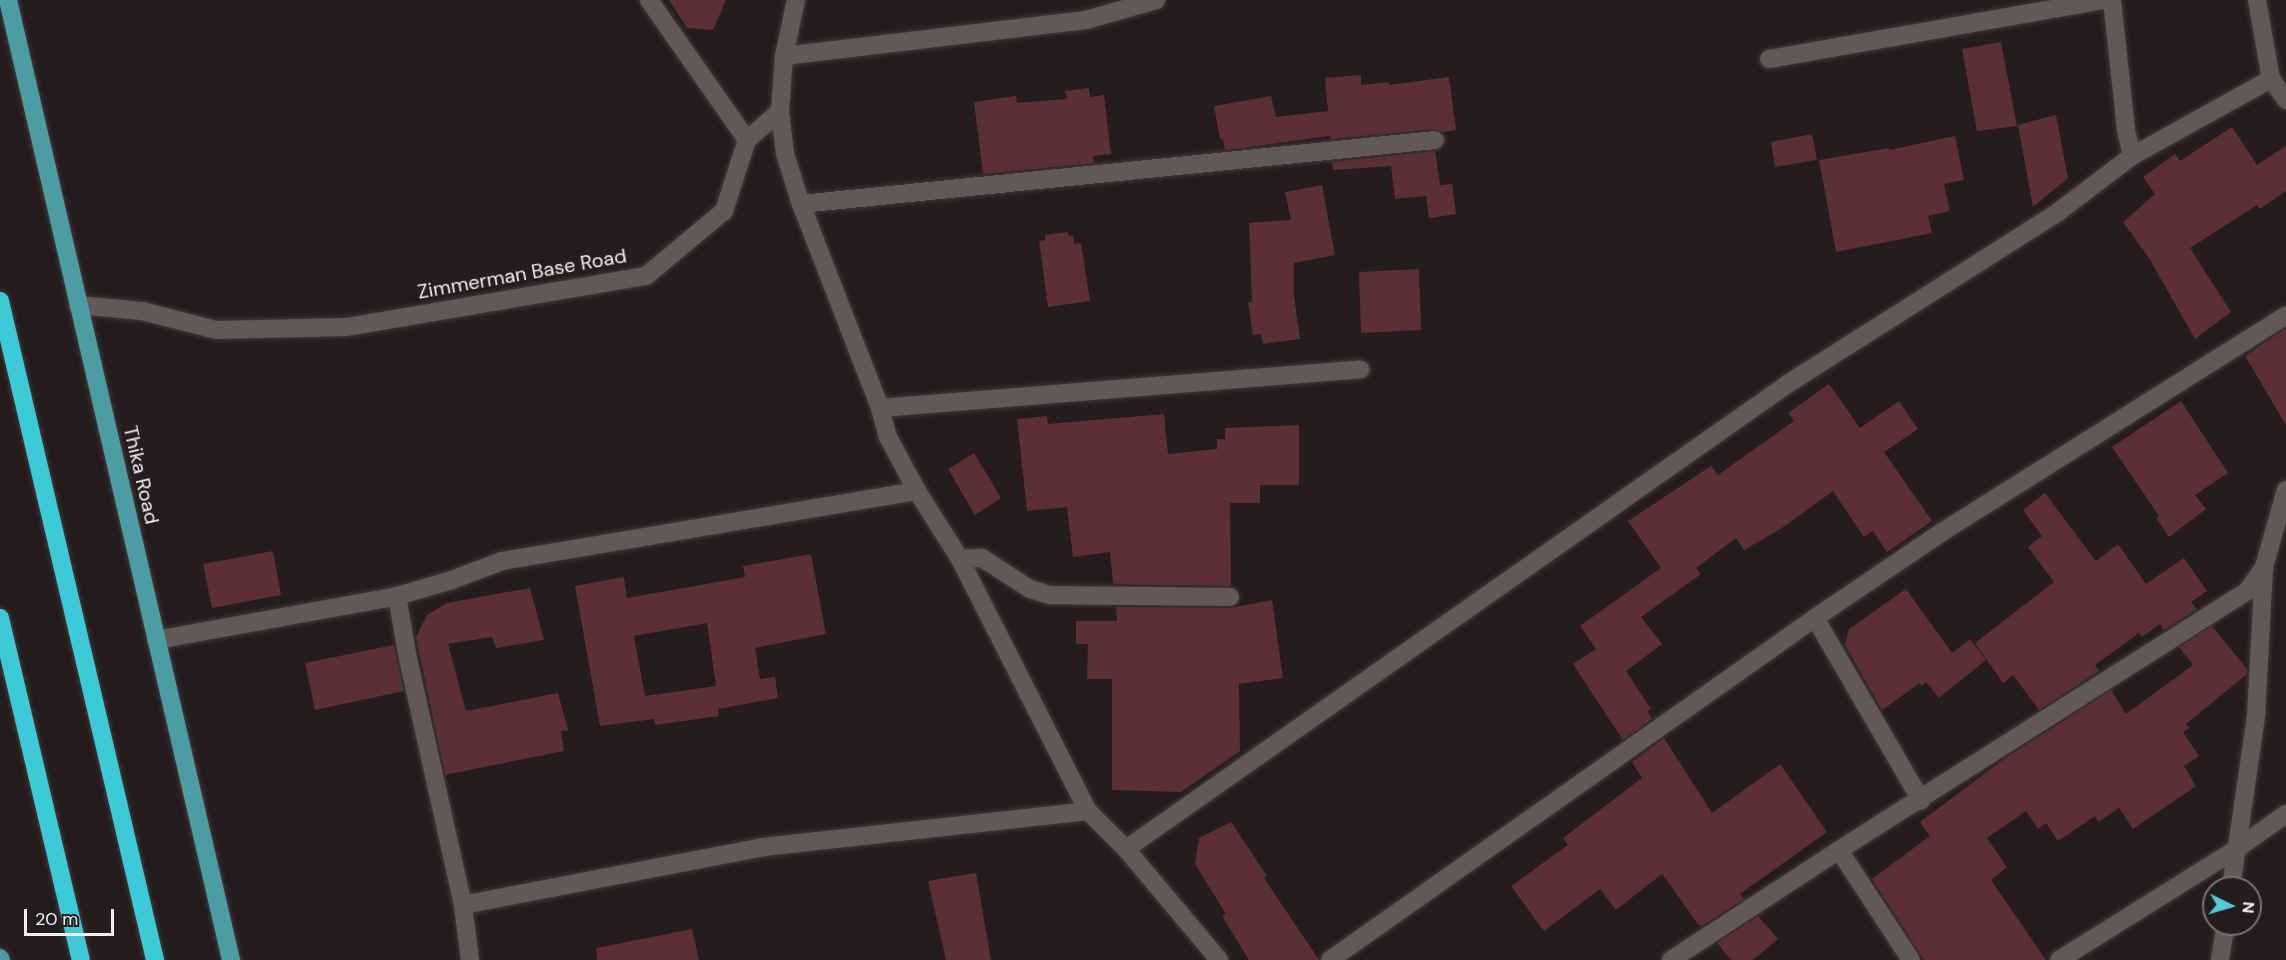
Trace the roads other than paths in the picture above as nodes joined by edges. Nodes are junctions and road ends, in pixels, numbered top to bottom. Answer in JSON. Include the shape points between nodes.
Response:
{"nodes":[{"id":1,"x":8,"y":0,"type":"edge"},
{"id":2,"x":649,"y":0,"type":"edge"},
{"id":3,"x":796,"y":0,"type":"edge"},
{"id":4,"x":1156,"y":0,"type":"edge"},
{"id":5,"x":2104,"y":0,"type":"edge"},
{"id":6,"x":2112,"y":0,"type":"edge"},
{"id":7,"x":2257,"y":0,"type":"edge"},
{"id":8,"x":784,"y":56,"type":"junction"},
{"id":9,"x":1769,"y":59,"type":"dead end"},
{"id":10,"x":2271,"y":80,"type":"junction"},
{"id":11,"x":2286,"y":100,"type":"edge"},
{"id":12,"x":780,"y":111,"type":"junction"},
{"id":13,"x":747,"y":140,"type":"junction"},
{"id":14,"x":1436,"y":140,"type":"dead end"},
{"id":15,"x":2132,"y":156,"type":"junction"},
{"id":16,"x":801,"y":204,"type":"junction"},
{"id":17,"x":0,"y":301,"type":"edge"},
{"id":18,"x":78,"y":305,"type":"junction"},
{"id":19,"x":2286,"y":315,"type":"edge"},
{"id":20,"x":1360,"y":369,"type":"dead end"},
{"id":21,"x":880,"y":408,"type":"junction"},
{"id":22,"x":2286,"y":490,"type":"edge"},
{"id":23,"x":918,"y":491,"type":"junction"},
{"id":24,"x":960,"y":558,"type":"junction"},
{"id":25,"x":2264,"y":567,"type":"junction"},
{"id":26,"x":397,"y":596,"type":"junction"},
{"id":27,"x":1230,"y":597,"type":"dead end"},
{"id":28,"x":0,"y":618,"type":"edge"},
{"id":29,"x":1815,"y":618,"type":"junction"},
{"id":30,"x":156,"y":640,"type":"junction"},
{"id":31,"x":1921,"y":800,"type":"junction"},
{"id":32,"x":1088,"y":811,"type":"junction"},
{"id":33,"x":2286,"y":814,"type":"edge"},
{"id":34,"x":2238,"y":848,"type":"junction"},
{"id":35,"x":1126,"y":849,"type":"junction"},
{"id":36,"x":1839,"y":850,"type":"junction"},
{"id":37,"x":2233,"y":876,"type":"edge"},
{"id":38,"x":463,"y":905,"type":"junction"},
{"id":39,"x":2224,"y":936,"type":"edge"},
{"id":40,"x":81,"y":960,"type":"edge"},
{"id":41,"x":155,"y":960,"type":"edge"},
{"id":42,"x":231,"y":960,"type":"edge"},
{"id":43,"x":470,"y":960,"type":"edge"},
{"id":44,"x":1219,"y":960,"type":"edge"},
{"id":45,"x":1330,"y":960,"type":"edge"},
{"id":46,"x":1671,"y":960,"type":"edge"},
{"id":47,"x":1911,"y":960,"type":"edge"},
{"id":48,"x":2059,"y":960,"type":"edge"},
{"id":49,"x":2220,"y":960,"type":"edge"}],
"edges":[{"from":1,"to":18,"type":"main road","name":"Thika Road"},
{"from":2,"to":13,"type":"street"},
{"from":3,"to":8,"type":"street"},
{"from":4,"to":8,"type":"street","via":[[1086,20]]},
{"from":5,"to":9,"type":"street"},
{"from":6,"to":15,"type":"street"},
{"from":7,"to":10,"type":"street"},
{"from":8,"to":12,"type":"street"},
{"from":10,"to":11,"type":"street"},
{"from":10,"to":15,"type":"street"},
{"from":12,"to":13,"type":"street"},
{"from":12,"to":16,"type":"street","via":[[785,154]]},
{"from":13,"to":18,"type":"street","name":"Zimmerman Base Road","via":[[724,211],[646,276],[347,327],[216,330],[142,311]]},
{"from":14,"to":16,"type":"street"},
{"from":15,"to":35,"type":"street","via":[[2058,212],[1789,383]]},
{"from":16,"to":21,"type":"street"},
{"from":17,"to":41,"type":"highway"},
{"from":18,"to":30,"type":"main road","name":"Thika Road"},
{"from":19,"to":29,"type":"street","via":[[1942,532]]},
{"from":20,"to":21,"type":"street"},
{"from":21,"to":23,"type":"street","via":[[888,437]]},
{"from":22,"to":25,"type":"street"},
{"from":23,"to":24,"type":"street"},
{"from":23,"to":26,"type":"street","via":[[502,561]]},
{"from":24,"to":27,"type":"street","via":[[982,558],[1030,589],[1050,595]]},
{"from":24,"to":32,"type":"street"},
{"from":25,"to":31,"type":"street","via":[[2248,590]]},
{"from":25,"to":34,"type":"street","via":[[2256,716]]},
{"from":26,"to":30,"type":"street"},
{"from":26,"to":38,"type":"street"},
{"from":28,"to":40,"type":"highway"},
{"from":29,"to":31,"type":"street"},
{"from":29,"to":45,"type":"street"},
{"from":30,"to":42,"type":"main road","name":"Thika Road"},
{"from":31,"to":36,"type":"street"},
{"from":32,"to":35,"type":"street"},
{"from":32,"to":38,"type":"street","via":[[763,847]]},
{"from":33,"to":34,"type":"street"},
{"from":34,"to":37,"type":"street"},
{"from":34,"to":48,"type":"street"},
{"from":35,"to":44,"type":"street"},
{"from":36,"to":46,"type":"street"},
{"from":36,"to":47,"type":"street"},
{"from":38,"to":43,"type":"street"},
{"from":39,"to":49,"type":"street"}]}
